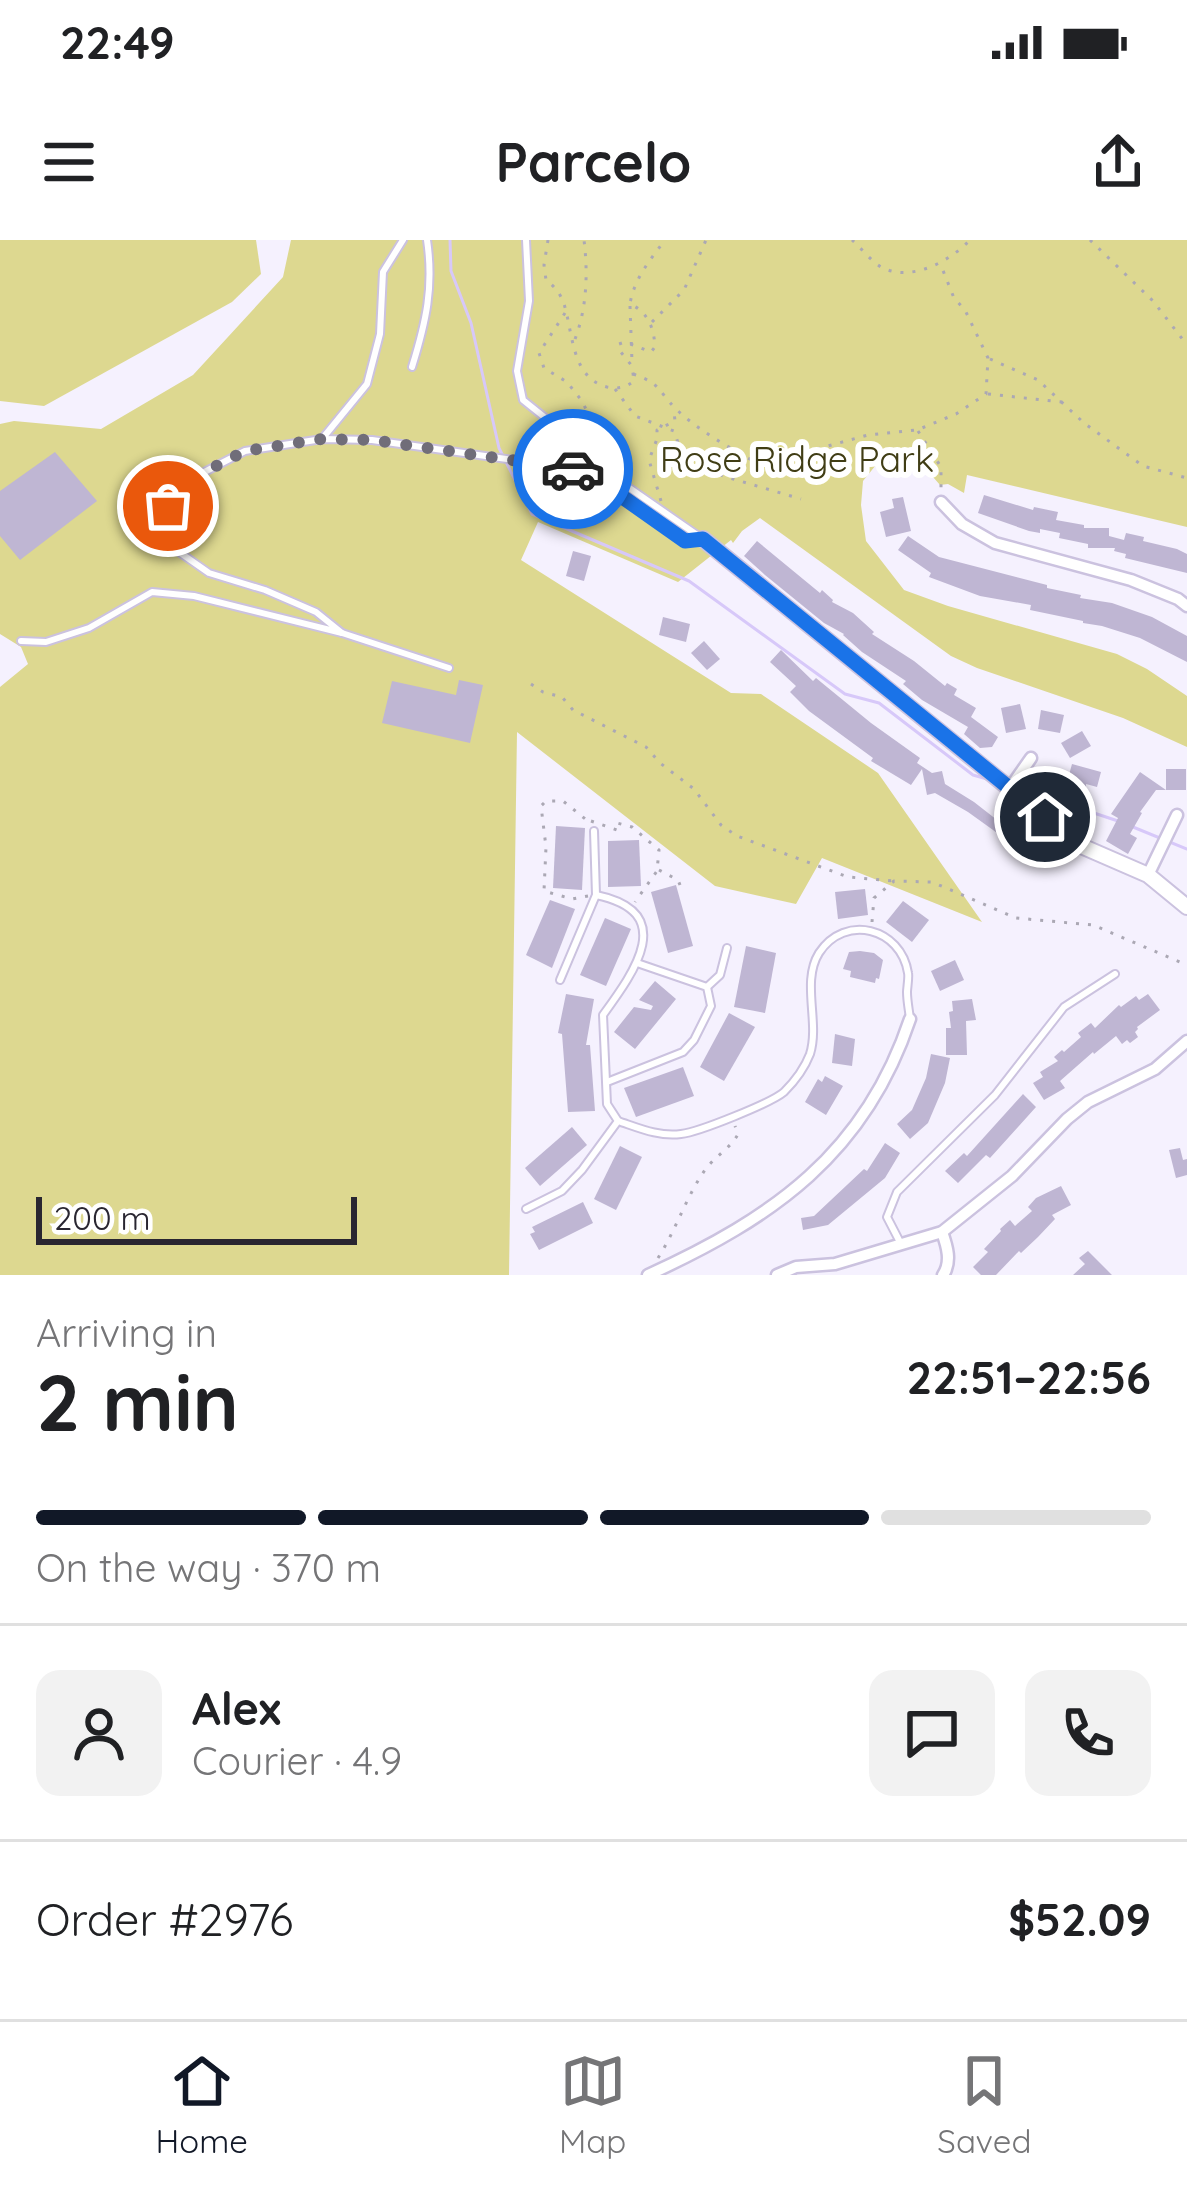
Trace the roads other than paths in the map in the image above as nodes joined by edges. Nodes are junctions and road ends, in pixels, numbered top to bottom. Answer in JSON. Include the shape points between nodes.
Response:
{"nodes":[{"id":1,"x":403,"y":240,"type":"edge"},
{"id":2,"x":427,"y":240,"type":"edge"},
{"id":3,"x":526,"y":240,"type":"edge"},
{"id":4,"x":412,"y":368,"type":"dead end"},
{"id":5,"x":322,"y":439,"type":"junction"},
{"id":6,"x":941,"y":502,"type":"road end"},
{"id":7,"x":703,"y":539,"type":"junction"},
{"id":8,"x":1187,"y":606,"type":"edge"},
{"id":9,"x":342,"y":634,"type":"junction"},
{"id":10,"x":21,"y":641,"type":"dead end"},
{"id":11,"x":449,"y":668,"type":"dead end"},
{"id":12,"x":1031,"y":758,"type":"dead end"},
{"id":13,"x":1010,"y":788,"type":"junction"},
{"id":14,"x":1178,"y":815,"type":"dead end"},
{"id":15,"x":594,"y":832,"type":"road end"},
{"id":16,"x":1148,"y":875,"type":"junction"},
{"id":17,"x":596,"y":895,"type":"junction"},
{"id":18,"x":1187,"y":907,"type":"edge"},
{"id":19,"x":727,"y":948,"type":"dead end"},
{"id":20,"x":637,"y":963,"type":"junction"},
{"id":21,"x":1115,"y":974,"type":"dead end"},
{"id":22,"x":560,"y":980,"type":"dead end"},
{"id":23,"x":707,"y":987,"type":"junction"},
{"id":24,"x":910,"y":1019,"type":"joint"},
{"id":25,"x":1187,"y":1041,"type":"edge"},
{"id":26,"x":607,"y":1082,"type":"junction"},
{"id":27,"x":618,"y":1121,"type":"junction"},
{"id":28,"x":526,"y":1209,"type":"dead end"},
{"id":29,"x":942,"y":1232,"type":"junction"},
{"id":30,"x":902,"y":1244,"type":"junction"},
{"id":31,"x":648,"y":1275,"type":"edge"},
{"id":32,"x":777,"y":1275,"type":"edge"},
{"id":33,"x":943,"y":1275,"type":"edge"}],
"edges":[{"from":1,"to":5,"type":"lane","via":[[383,272],[367,384]]},
{"from":2,"to":4,"type":"lane","via":[[430,291]]},
{"from":3,"to":7,"type":"lane","via":[[529,301],[517,371],[523,400],[592,462]]},
{"from":5,"to":7,"type":"lane","via":[[584,470],[685,541]]},
{"from":5,"to":9,"type":"lane","via":[[245,451],[187,481],[149,531],[209,573],[316,612]]},
{"from":6,"to":8,"type":"street","via":[[994,543],[1131,580]]},
{"from":7,"to":13,"type":"street"},
{"from":9,"to":10,"type":"lane","via":[[152,592],[89,628]]},
{"from":9,"to":11,"type":"lane"},
{"from":12,"to":13,"type":"street"},
{"from":13,"to":16,"type":"street","via":[[1079,845]]},
{"from":14,"to":16,"type":"street"},
{"from":15,"to":17,"type":"lane"},
{"from":16,"to":18,"type":"street"},
{"from":17,"to":20,"type":"lane","via":[[636,911],[644,930]]},
{"from":17,"to":22,"type":"lane"},
{"from":19,"to":23,"type":"lane","via":[[720,975]]},
{"from":20,"to":23,"type":"lane"},
{"from":20,"to":26,"type":"lane","via":[[603,1015]]},
{"from":21,"to":30,"type":"lane","via":[[1064,1007],[994,1095],[897,1192],[887,1217]]},
{"from":23,"to":26,"type":"lane","via":[[711,1006],[683,1052]]},
{"from":24,"to":27,"type":"lane","via":[[900,951],[871,929],[836,935],[812,975],[809,1057],[782,1095],[683,1134]]},
{"from":24,"to":31,"type":"street","via":[[872,1102],[811,1177],[753,1220]]},
{"from":25,"to":29,"type":"street","via":[[1155,1069],[1088,1102]]},
{"from":26,"to":27,"type":"lane"},
{"from":27,"to":28,"type":"lane","via":[[562,1191]]},
{"from":29,"to":30,"type":"street"},
{"from":29,"to":33,"type":"street"},
{"from":30,"to":32,"type":"street"}]}
